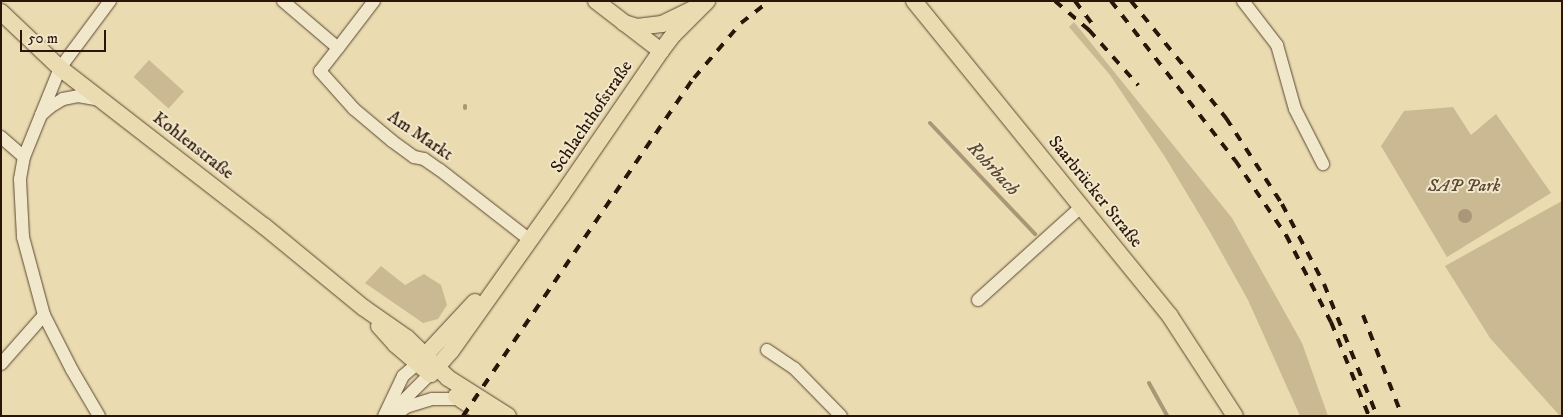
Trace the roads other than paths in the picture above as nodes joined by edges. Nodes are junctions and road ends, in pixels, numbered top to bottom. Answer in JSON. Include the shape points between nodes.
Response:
{"nodes":[{"id":1,"x":110,"y":1,"type":"edge"},
{"id":2,"x":283,"y":1,"type":"edge"},
{"id":3,"x":374,"y":1,"type":"edge"},
{"id":4,"x":596,"y":1,"type":"edge"},
{"id":5,"x":707,"y":1,"type":"edge"},
{"id":6,"x":914,"y":1,"type":"edge"},
{"id":7,"x":1242,"y":1,"type":"edge"},
{"id":8,"x":1,"y":12,"type":"edge"},
{"id":9,"x":624,"y":23,"type":"junction"},
{"id":10,"x":338,"y":48,"type":"junction"},
{"id":11,"x":661,"y":51,"type":"junction"},
{"id":12,"x":60,"y":68,"type":"junction"},
{"id":13,"x":102,"y":100,"type":"junction"},
{"id":14,"x":38,"y":119,"type":"junction"},
{"id":15,"x":1,"y":136,"type":"edge"},
{"id":16,"x":24,"y":157,"type":"junction"},
{"id":17,"x":1324,"y":164,"type":"dead end"},
{"id":18,"x":1082,"y":206,"type":"junction"},
{"id":19,"x":530,"y":240,"type":"junction"},
{"id":20,"x":516,"y":260,"type":"junction"},
{"id":21,"x":978,"y":300,"type":"dead end"},
{"id":22,"x":44,"y":315,"type":"junction"},
{"id":23,"x":767,"y":350,"type":"dead end"},
{"id":24,"x":451,"y":351,"type":"junction"},
{"id":25,"x":1,"y":364,"type":"edge"},
{"id":26,"x":429,"y":365,"type":"junction"},
{"id":27,"x":462,"y":394,"type":"junction"},
{"id":28,"x":834,"y":413,"type":"edge"},
{"id":29,"x":99,"y":416,"type":"edge"},
{"id":30,"x":384,"y":416,"type":"edge"},
{"id":31,"x":389,"y":416,"type":"edge"},
{"id":32,"x":395,"y":416,"type":"edge"},
{"id":33,"x":486,"y":416,"type":"edge"},
{"id":34,"x":508,"y":416,"type":"edge"},
{"id":35,"x":1235,"y":416,"type":"edge"}],
"edges":[{"from":1,"to":12,"type":"street"},
{"from":2,"to":10,"type":"street"},
{"from":3,"to":10,"type":"street","name":"Am Markt"},
{"from":4,"to":9,"type":"main road"},
{"from":5,"to":9,"type":"main road","via":[[662,24],[637,27]]},
{"from":5,"to":11,"type":"main road","name":"Schlachthofstraße"},
{"from":6,"to":18,"type":"main road","name":"Saarbrücker Straße"},
{"from":7,"to":17,"type":"street","via":[[1277,44],[1296,109]]},
{"from":8,"to":12,"type":"main road","name":"Kohlenstraße"},
{"from":9,"to":11,"type":"main road"},
{"from":10,"to":19,"type":"street","name":"Am Markt","via":[[320,71],[354,109],[392,141],[440,170]]},
{"from":11,"to":19,"type":"main road","name":"Schlachthofstraße"},
{"from":12,"to":13,"type":"main road","name":"Kohlenstraße"},
{"from":12,"to":14,"type":"street"},
{"from":13,"to":14,"type":"street","via":[[88,97],[63,99]]},
{"from":13,"to":26,"type":"main road","name":"Kohlenstraße","via":[[364,308],[407,338]]},
{"from":14,"to":16,"type":"street"},
{"from":15,"to":16,"type":"street"},
{"from":16,"to":22,"type":"street","via":[[20,196],[23,237]]},
{"from":18,"to":21,"type":"street"},
{"from":18,"to":35,"type":"main road","name":"Saarbrücker Straße","via":[[1170,316]]},
{"from":19,"to":20,"type":"main road","name":"Schlachthofstraße"},
{"from":20,"to":24,"type":"main road","name":"Schlachthofstraße"},
{"from":20,"to":26,"type":"main road","name":"Schlachthofstraße"},
{"from":22,"to":25,"type":"street"},
{"from":22,"to":29,"type":"street"},
{"from":23,"to":28,"type":"street","via":[[794,368]]},
{"from":24,"to":26,"type":"main road","name":"Schlachthofstraße"},
{"from":24,"to":27,"type":"main road"},
{"from":26,"to":27,"type":"main road","name":"Kohlenstraße"},
{"from":26,"to":30,"type":"street","via":[[403,376]]},
{"from":26,"to":31,"type":"street"},
{"from":27,"to":32,"type":"street","via":[[406,407]]},
{"from":27,"to":33,"type":"main road"},
{"from":27,"to":34,"type":"main road"}]}
